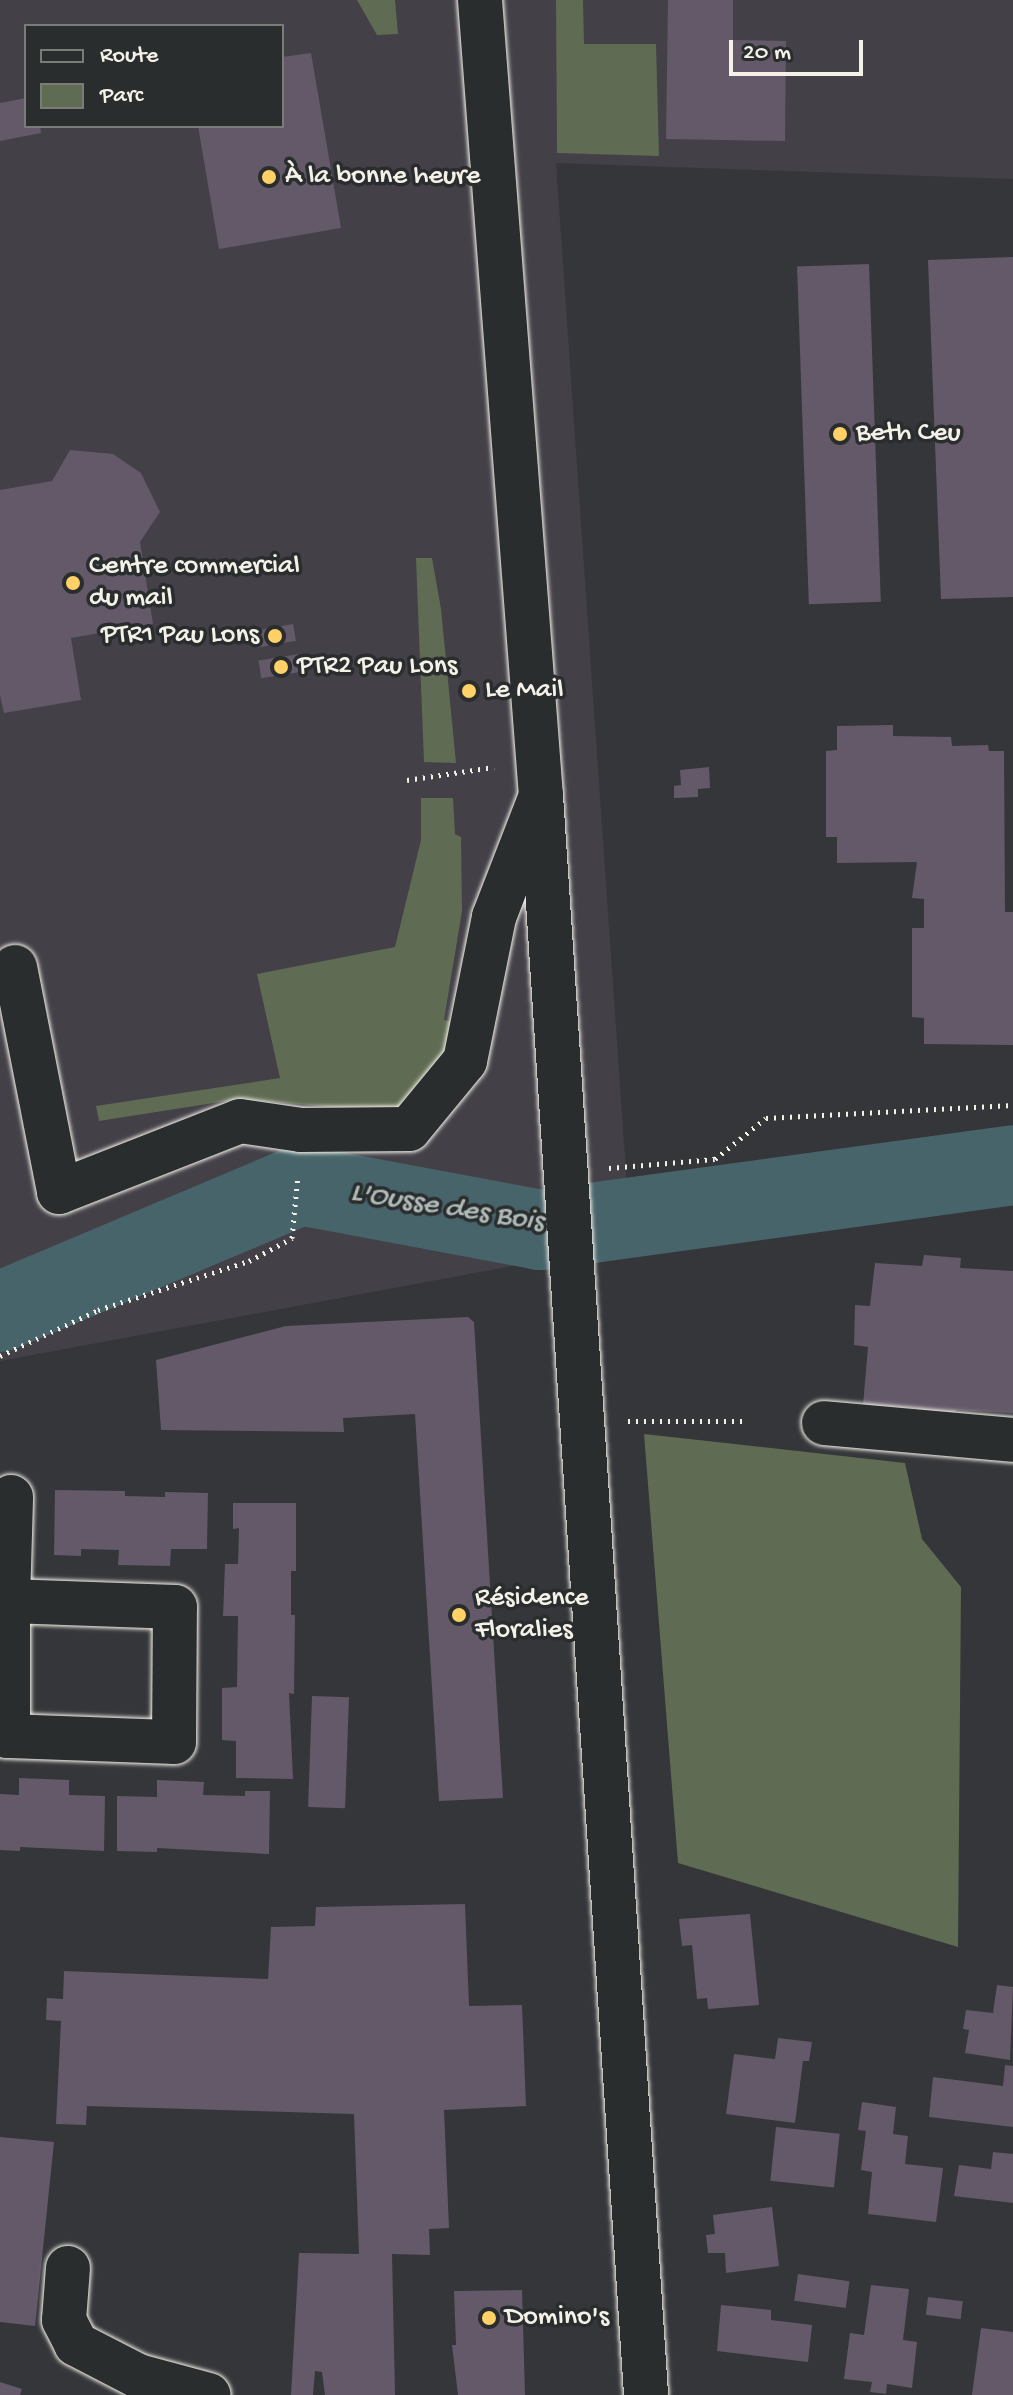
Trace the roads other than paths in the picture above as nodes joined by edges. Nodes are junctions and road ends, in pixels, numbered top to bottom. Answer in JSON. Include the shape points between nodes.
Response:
{"nodes":[{"id":1,"x":480,"y":0,"type":"edge"},
{"id":2,"x":540,"y":778,"type":"junction"},
{"id":3,"x":15,"y":967,"type":"dead end"},
{"id":4,"x":824,"y":1423,"type":"dead end"},
{"id":5,"x":1013,"y":1440,"type":"edge"},
{"id":6,"x":11,"y":1497,"type":"dead end"},
{"id":7,"x":8,"y":1601,"type":"junction"},
{"id":8,"x":4,"y":1735,"type":"edge"},
{"id":9,"x":68,"y":2268,"type":"dead end"},
{"id":10,"x":209,"y":2395,"type":"edge"},
{"id":11,"x":646,"y":2395,"type":"edge"}],
"edges":[{"from":1,"to":2,"type":"main road"},
{"from":2,"to":3,"type":"main road","via":[[494,917],[465,1061],[409,1129],[301,1130],[240,1121],[59,1192]]},
{"from":2,"to":11,"type":"main road"},
{"from":4,"to":5,"type":"main road"},
{"from":6,"to":7,"type":"main road"},
{"from":7,"to":8,"type":"main road"},
{"from":7,"to":8,"type":"main road","via":[[175,1607],[174,1742]]},
{"from":9,"to":10,"type":"main road","via":[[64,2320],[76,2344],[138,2376]]}]}
